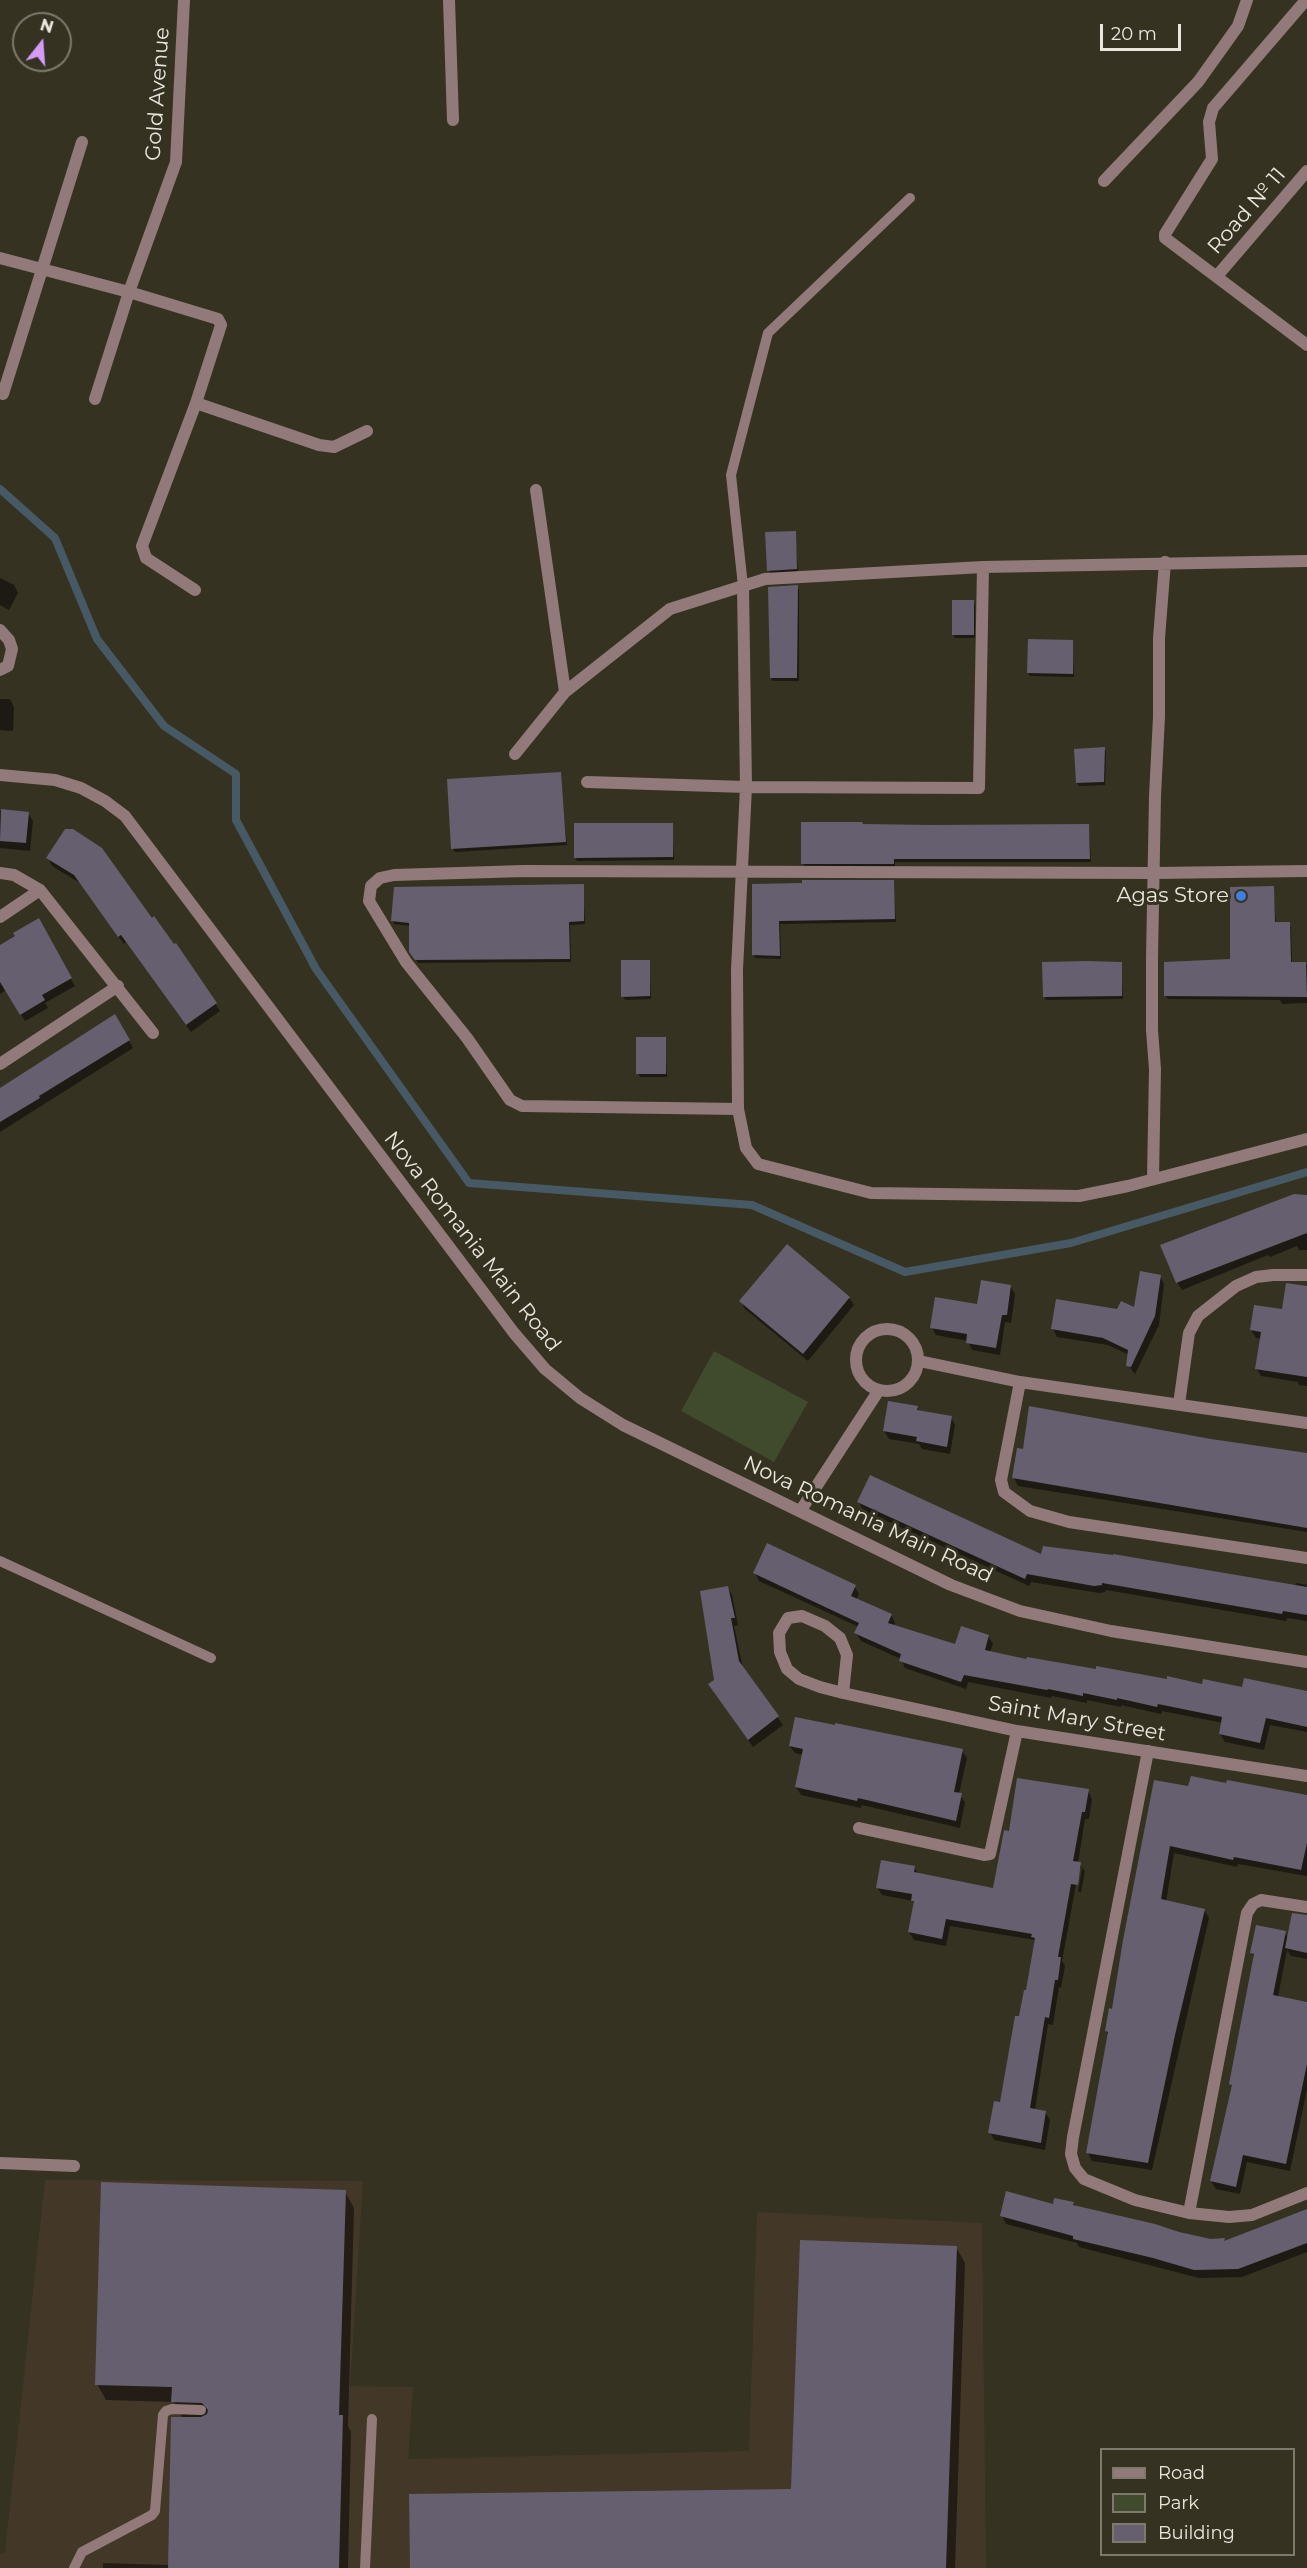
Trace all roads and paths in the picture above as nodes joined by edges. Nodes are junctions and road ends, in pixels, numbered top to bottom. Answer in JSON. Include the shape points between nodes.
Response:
{"nodes":[{"id":1,"x":184,"y":0,"type":"edge"},
{"id":2,"x":449,"y":0,"type":"edge"},
{"id":3,"x":1247,"y":0,"type":"edge"},
{"id":4,"x":1306,"y":0,"type":"edge"},
{"id":5,"x":453,"y":120,"type":"dead end"},
{"id":6,"x":82,"y":142,"type":"dead end"},
{"id":7,"x":1307,"y":171,"type":"edge"},
{"id":8,"x":1104,"y":181,"type":"dead end"},
{"id":9,"x":910,"y":198,"type":"dead end"},
{"id":10,"x":0,"y":258,"type":"edge"},
{"id":11,"x":41,"y":268,"type":"junction"},
{"id":12,"x":1217,"y":276,"type":"junction"},
{"id":13,"x":129,"y":292,"type":"junction"},
{"id":14,"x":1307,"y":344,"type":"edge"},
{"id":15,"x":3,"y":394,"type":"dead end"},
{"id":16,"x":95,"y":399,"type":"dead end"},
{"id":17,"x":195,"y":404,"type":"junction"},
{"id":18,"x":367,"y":431,"type":"dead end"},
{"id":19,"x":536,"y":490,"type":"dead end"},
{"id":20,"x":1307,"y":561,"type":"edge"},
{"id":21,"x":1165,"y":562,"type":"junction"},
{"id":22,"x":983,"y":567,"type":"junction"},
{"id":23,"x":743,"y":586,"type":"junction"},
{"id":24,"x":195,"y":590,"type":"dead end"},
{"id":25,"x":0,"y":630,"type":"edge"},
{"id":26,"x":0,"y":670,"type":"edge"},
{"id":27,"x":565,"y":692,"type":"junction"},
{"id":28,"x":515,"y":754,"type":"dead end"},
{"id":29,"x":0,"y":775,"type":"edge"},
{"id":30,"x":587,"y":782,"type":"dead end"},
{"id":31,"x":746,"y":787,"type":"junction"},
{"id":32,"x":1307,"y":871,"type":"edge"},
{"id":33,"x":0,"y":873,"type":"edge"},
{"id":34,"x":740,"y":873,"type":"junction"},
{"id":35,"x":1155,"y":873,"type":"junction"},
{"id":36,"x":40,"y":890,"type":"junction"},
{"id":37,"x":0,"y":917,"type":"edge"},
{"id":38,"x":118,"y":986,"type":"junction"},
{"id":39,"x":153,"y":1033,"type":"dead end"},
{"id":40,"x":0,"y":1064,"type":"edge"},
{"id":41,"x":738,"y":1109,"type":"junction"},
{"id":42,"x":1307,"y":1139,"type":"edge"},
{"id":43,"x":1153,"y":1179,"type":"junction"},
{"id":44,"x":1307,"y":1275,"type":"edge"},
{"id":45,"x":919,"y":1361,"type":"junction"},
{"id":46,"x":1020,"y":1382,"type":"junction"},
{"id":47,"x":879,"y":1390,"type":"junction"},
{"id":48,"x":1179,"y":1404,"type":"junction"},
{"id":49,"x":1307,"y":1423,"type":"edge"},
{"id":50,"x":801,"y":1510,"type":"junction"},
{"id":51,"x":1307,"y":1558,"type":"edge"},
{"id":52,"x":0,"y":1561,"type":"edge"},
{"id":53,"x":211,"y":1658,"type":"dead end"},
{"id":54,"x":1307,"y":1662,"type":"edge"},
{"id":55,"x":843,"y":1693,"type":"junction"},
{"id":56,"x":1017,"y":1731,"type":"junction"},
{"id":57,"x":1148,"y":1751,"type":"junction"},
{"id":58,"x":1307,"y":1776,"type":"edge"},
{"id":59,"x":859,"y":1828,"type":"dead end"},
{"id":60,"x":1307,"y":1907,"type":"edge"},
{"id":61,"x":0,"y":2163,"type":"edge"},
{"id":62,"x":74,"y":2166,"type":"dead end"},
{"id":63,"x":1307,"y":2193,"type":"edge"},
{"id":64,"x":1189,"y":2213,"type":"junction"},
{"id":65,"x":201,"y":2410,"type":"dead end"},
{"id":66,"x":372,"y":2419,"type":"dead end"},
{"id":67,"x":74,"y":2568,"type":"edge"},
{"id":68,"x":366,"y":2568,"type":"edge"}],
"edges":[{"from":1,"to":13,"type":"street","name":"Gold Avenue","via":[[177,157]]},
{"from":2,"to":5,"type":"street"},
{"from":3,"to":8,"type":"street","via":[[1239,26],[1198,82]]},
{"from":4,"to":12,"type":"street","via":[[1213,108],[1209,122],[1212,159],[1166,230],[1165,238]]},
{"from":6,"to":11,"type":"street"},
{"from":7,"to":12,"type":"street","name":"Road № 11"},
{"from":9,"to":23,"type":"lane","via":[[768,333],[731,475]]},
{"from":10,"to":11,"type":"street"},
{"from":11,"to":13,"type":"street"},
{"from":11,"to":15,"type":"street"},
{"from":12,"to":14,"type":"street"},
{"from":13,"to":16,"type":"street","name":"Gold Avenue"},
{"from":13,"to":17,"type":"street","via":[[218,319],[221,325]]},
{"from":17,"to":18,"type":"street","via":[[319,445],[334,447]]},
{"from":17,"to":24,"type":"street","via":[[142,546],[146,558]]},
{"from":19,"to":27,"type":"street"},
{"from":20,"to":21,"type":"street"},
{"from":21,"to":22,"type":"street"},
{"from":21,"to":35,"type":"street","via":[[1159,638]]},
{"from":22,"to":23,"type":"street","via":[[765,579]]},
{"from":22,"to":31,"type":"street","via":[[979,788]]},
{"from":23,"to":27,"type":"street","via":[[670,609]]},
{"from":23,"to":31,"type":"street"},
{"from":25,"to":26,"type":"street","via":[[12,649],[8,666]]},
{"from":27,"to":28,"type":"street"},
{"from":29,"to":50,"type":"street","name":"Nova Romania Main Road","via":[[56,780],[105,801],[125,816],[545,1369],[580,1398],[623,1425]]},
{"from":30,"to":31,"type":"street"},
{"from":31,"to":34,"type":"street"},
{"from":32,"to":35,"type":"street"},
{"from":33,"to":36,"type":"street","via":[[14,875]]},
{"from":34,"to":35,"type":"street"},
{"from":34,"to":41,"type":"street"},
{"from":34,"to":41,"type":"street","via":[[524,871],[394,875],[371,886],[369,901],[406,962],[510,1100],[522,1106]]},
{"from":35,"to":43,"type":"street"},
{"from":36,"to":37,"type":"street"},
{"from":36,"to":38,"type":"street"},
{"from":38,"to":39,"type":"street"},
{"from":38,"to":40,"type":"street"},
{"from":41,"to":43,"type":"street","via":[[746,1148],[758,1164],[871,1193],[1079,1196]]},
{"from":42,"to":43,"type":"street"},
{"from":44,"to":48,"type":"street","via":[[1256,1278],[1236,1286],[1198,1316],[1189,1333]]},
{"from":45,"to":46,"type":"street"},
{"from":45,"to":47,"type":"street","via":[[911,1381],[901,1388]]},
{"from":45,"to":47,"type":"street","via":[[912,1340],[902,1332],[892,1328],[871,1333],[858,1348],[856,1359],[863,1379]]},
{"from":46,"to":48,"type":"street"},
{"from":46,"to":51,"type":"street","via":[[1001,1480],[1004,1492],[1030,1511],[1069,1522]]},
{"from":47,"to":50,"type":"street"},
{"from":48,"to":49,"type":"street"},
{"from":50,"to":54,"type":"street","name":"Nova Romania Main Road","via":[[951,1585],[1020,1611],[1111,1631]]},
{"from":52,"to":53,"type":"lane"},
{"from":55,"to":55,"type":"street","name":"Saint Mary Street","via":[[847,1655],[840,1638],[802,1616],[788,1618],[779,1633],[780,1652],[787,1669],[800,1679]]},
{"from":55,"to":56,"type":"street","name":"Saint Mary Street"},
{"from":56,"to":57,"type":"street","name":"Saint Mary Street"},
{"from":56,"to":59,"type":"street","via":[[990,1854]]},
{"from":57,"to":58,"type":"street","name":"Saint Mary Street"},
{"from":57,"to":64,"type":"street","via":[[1071,2154],[1075,2169],[1084,2179],[1135,2200]]},
{"from":60,"to":64,"type":"street","via":[[1261,1900],[1247,1913]]},
{"from":61,"to":62,"type":"street"},
{"from":63,"to":64,"type":"street","via":[[1252,2216]]},
{"from":65,"to":67,"type":"lane","via":[[172,2409],[163,2415],[152,2515],[82,2552]]},
{"from":66,"to":68,"type":"lane"}]}
